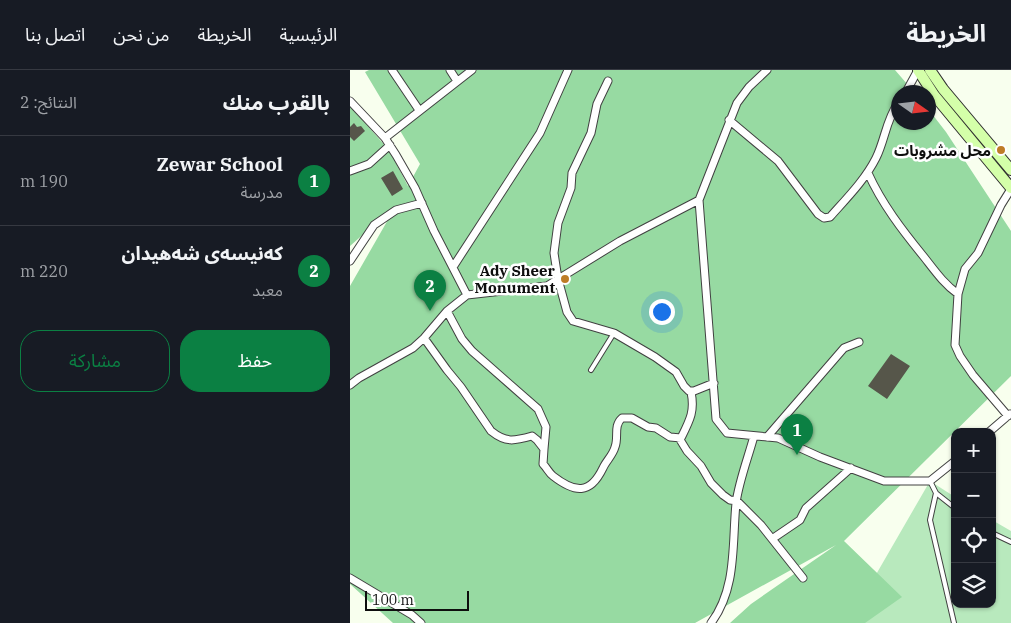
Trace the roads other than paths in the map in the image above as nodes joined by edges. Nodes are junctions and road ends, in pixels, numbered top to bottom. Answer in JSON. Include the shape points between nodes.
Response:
{"nodes":[{"id":1,"x":392,"y":70,"type":"edge"},
{"id":2,"x":450,"y":70,"type":"edge"},
{"id":3,"x":472,"y":70,"type":"edge"},
{"id":4,"x":568,"y":70,"type":"edge"},
{"id":5,"x":767,"y":70,"type":"edge"},
{"id":6,"x":918,"y":70,"type":"edge"},
{"id":7,"x":930,"y":70,"type":"edge"},
{"id":8,"x":457,"y":81,"type":"junction"},
{"id":9,"x":608,"y":82,"type":"dead end"},
{"id":10,"x":910,"y":85,"type":"edge"},
{"id":11,"x":350,"y":101,"type":"edge"},
{"id":12,"x":419,"y":110,"type":"junction"},
{"id":13,"x":891,"y":115,"type":"edge"},
{"id":14,"x":729,"y":120,"type":"junction"},
{"id":15,"x":385,"y":138,"type":"junction"},
{"id":16,"x":390,"y":145,"type":"junction"},
{"id":17,"x":1011,"y":170,"type":"edge"},
{"id":18,"x":350,"y":172,"type":"edge"},
{"id":19,"x":868,"y":173,"type":"junction"},
{"id":20,"x":1011,"y":189,"type":"edge"},
{"id":21,"x":699,"y":200,"type":"junction"},
{"id":22,"x":422,"y":203,"type":"junction"},
{"id":23,"x":350,"y":261,"type":"edge"},
{"id":24,"x":453,"y":267,"type":"junction"},
{"id":25,"x":558,"y":279,"type":"junction"},
{"id":26,"x":467,"y":294,"type":"junction"},
{"id":27,"x":958,"y":294,"type":"junction"},
{"id":28,"x":447,"y":311,"type":"junction"},
{"id":29,"x":614,"y":334,"type":"junction"},
{"id":30,"x":424,"y":338,"type":"junction"},
{"id":31,"x":859,"y":342,"type":"dead end"},
{"id":32,"x":591,"y":370,"type":"dead end"},
{"id":33,"x":714,"y":383,"type":"junction"},
{"id":34,"x":350,"y":385,"type":"edge"},
{"id":35,"x":692,"y":392,"type":"junction"},
{"id":36,"x":1009,"y":414,"type":"edge"},
{"id":37,"x":993,"y":428,"type":"edge"},
{"id":38,"x":754,"y":436,"type":"junction"},
{"id":39,"x":767,"y":437,"type":"junction"},
{"id":40,"x":679,"y":438,"type":"junction"},
{"id":41,"x":544,"y":449,"type":"junction"},
{"id":42,"x":951,"y":464,"type":"edge"},
{"id":43,"x":850,"y":468,"type":"junction"},
{"id":44,"x":930,"y":481,"type":"junction"},
{"id":45,"x":936,"y":493,"type":"junction"},
{"id":46,"x":737,"y":501,"type":"junction"},
{"id":47,"x":951,"y":505,"type":"edge"},
{"id":48,"x":996,"y":536,"type":"edge"},
{"id":49,"x":772,"y":539,"type":"junction"},
{"id":50,"x":1011,"y":542,"type":"edge"},
{"id":51,"x":350,"y":578,"type":"edge"},
{"id":52,"x":803,"y":578,"type":"dead end"},
{"id":53,"x":422,"y":623,"type":"edge"},
{"id":54,"x":711,"y":623,"type":"edge"},
{"id":55,"x":954,"y":623,"type":"edge"}],
"edges":[{"from":1,"to":12,"type":"street"},
{"from":2,"to":8,"type":"street"},
{"from":3,"to":8,"type":"street"},
{"from":4,"to":24,"type":"street","via":[[540,133]]},
{"from":5,"to":14,"type":"street","via":[[743,94]]},
{"from":6,"to":10,"type":"street"},
{"from":6,"to":20,"type":"street","via":[[934,95]]},
{"from":7,"to":17,"type":"street"},
{"from":8,"to":12,"type":"street"},
{"from":9,"to":25,"type":"street","via":[[597,104],[591,133],[572,173],[571,188],[558,223],[554,253]]},
{"from":11,"to":15,"type":"street"},
{"from":12,"to":15,"type":"street"},
{"from":13,"to":19,"type":"street"},
{"from":14,"to":19,"type":"street","via":[[778,161],[824,218],[830,218]]},
{"from":14,"to":21,"type":"street"},
{"from":15,"to":16,"type":"street"},
{"from":16,"to":18,"type":"street","via":[[369,164]]},
{"from":16,"to":22,"type":"street"},
{"from":19,"to":27,"type":"street","via":[[894,221],[945,285]]},
{"from":20,"to":27,"type":"street","via":[[978,253],[965,268]]},
{"from":21,"to":25,"type":"street","via":[[620,241]]},
{"from":21,"to":33,"type":"street"},
{"from":22,"to":23,"type":"street","via":[[396,210],[374,225]]},
{"from":22,"to":24,"type":"street"},
{"from":24,"to":26,"type":"street"},
{"from":25,"to":26,"type":"street","via":[[547,286]]},
{"from":25,"to":29,"type":"street","via":[[570,318]]},
{"from":26,"to":28,"type":"street"},
{"from":27,"to":36,"type":"street","via":[[955,345],[973,375]]},
{"from":28,"to":30,"type":"street"},
{"from":28,"to":41,"type":"street","via":[[472,350],[538,409],[546,427]]},
{"from":29,"to":32,"type":"lane"},
{"from":29,"to":35,"type":"street","via":[[671,368],[686,389]]},
{"from":30,"to":34,"type":"street","via":[[413,348]]},
{"from":30,"to":41,"type":"street","via":[[491,431],[512,441],[532,436]]},
{"from":31,"to":39,"type":"street","via":[[844,348]]},
{"from":33,"to":35,"type":"street"},
{"from":33,"to":38,"type":"street","via":[[716,419],[727,433]]},
{"from":35,"to":40,"type":"street","via":[[691,418]]},
{"from":36,"to":37,"type":"street"},
{"from":38,"to":39,"type":"street"},
{"from":38,"to":46,"type":"street"},
{"from":39,"to":43,"type":"street","via":[[778,438]]},
{"from":40,"to":41,"type":"street","via":[[670,437],[632,418],[622,418],[616,428],[615,448],[600,475],[578,490],[552,475],[542,462]]},
{"from":40,"to":46,"type":"street","via":[[714,486],[730,500]]},
{"from":42,"to":44,"type":"street"},
{"from":43,"to":44,"type":"street","via":[[884,481]]},
{"from":43,"to":49,"type":"street","via":[[806,508],[800,520]]},
{"from":44,"to":45,"type":"lane"},
{"from":45,"to":47,"type":"lane"},
{"from":45,"to":55,"type":"lane","via":[[930,520]]},
{"from":46,"to":49,"type":"street"},
{"from":46,"to":54,"type":"street","via":[[730,580],[719,612]]},
{"from":48,"to":50,"type":"lane"},
{"from":49,"to":52,"type":"street"},
{"from":51,"to":53,"type":"street"}]}
